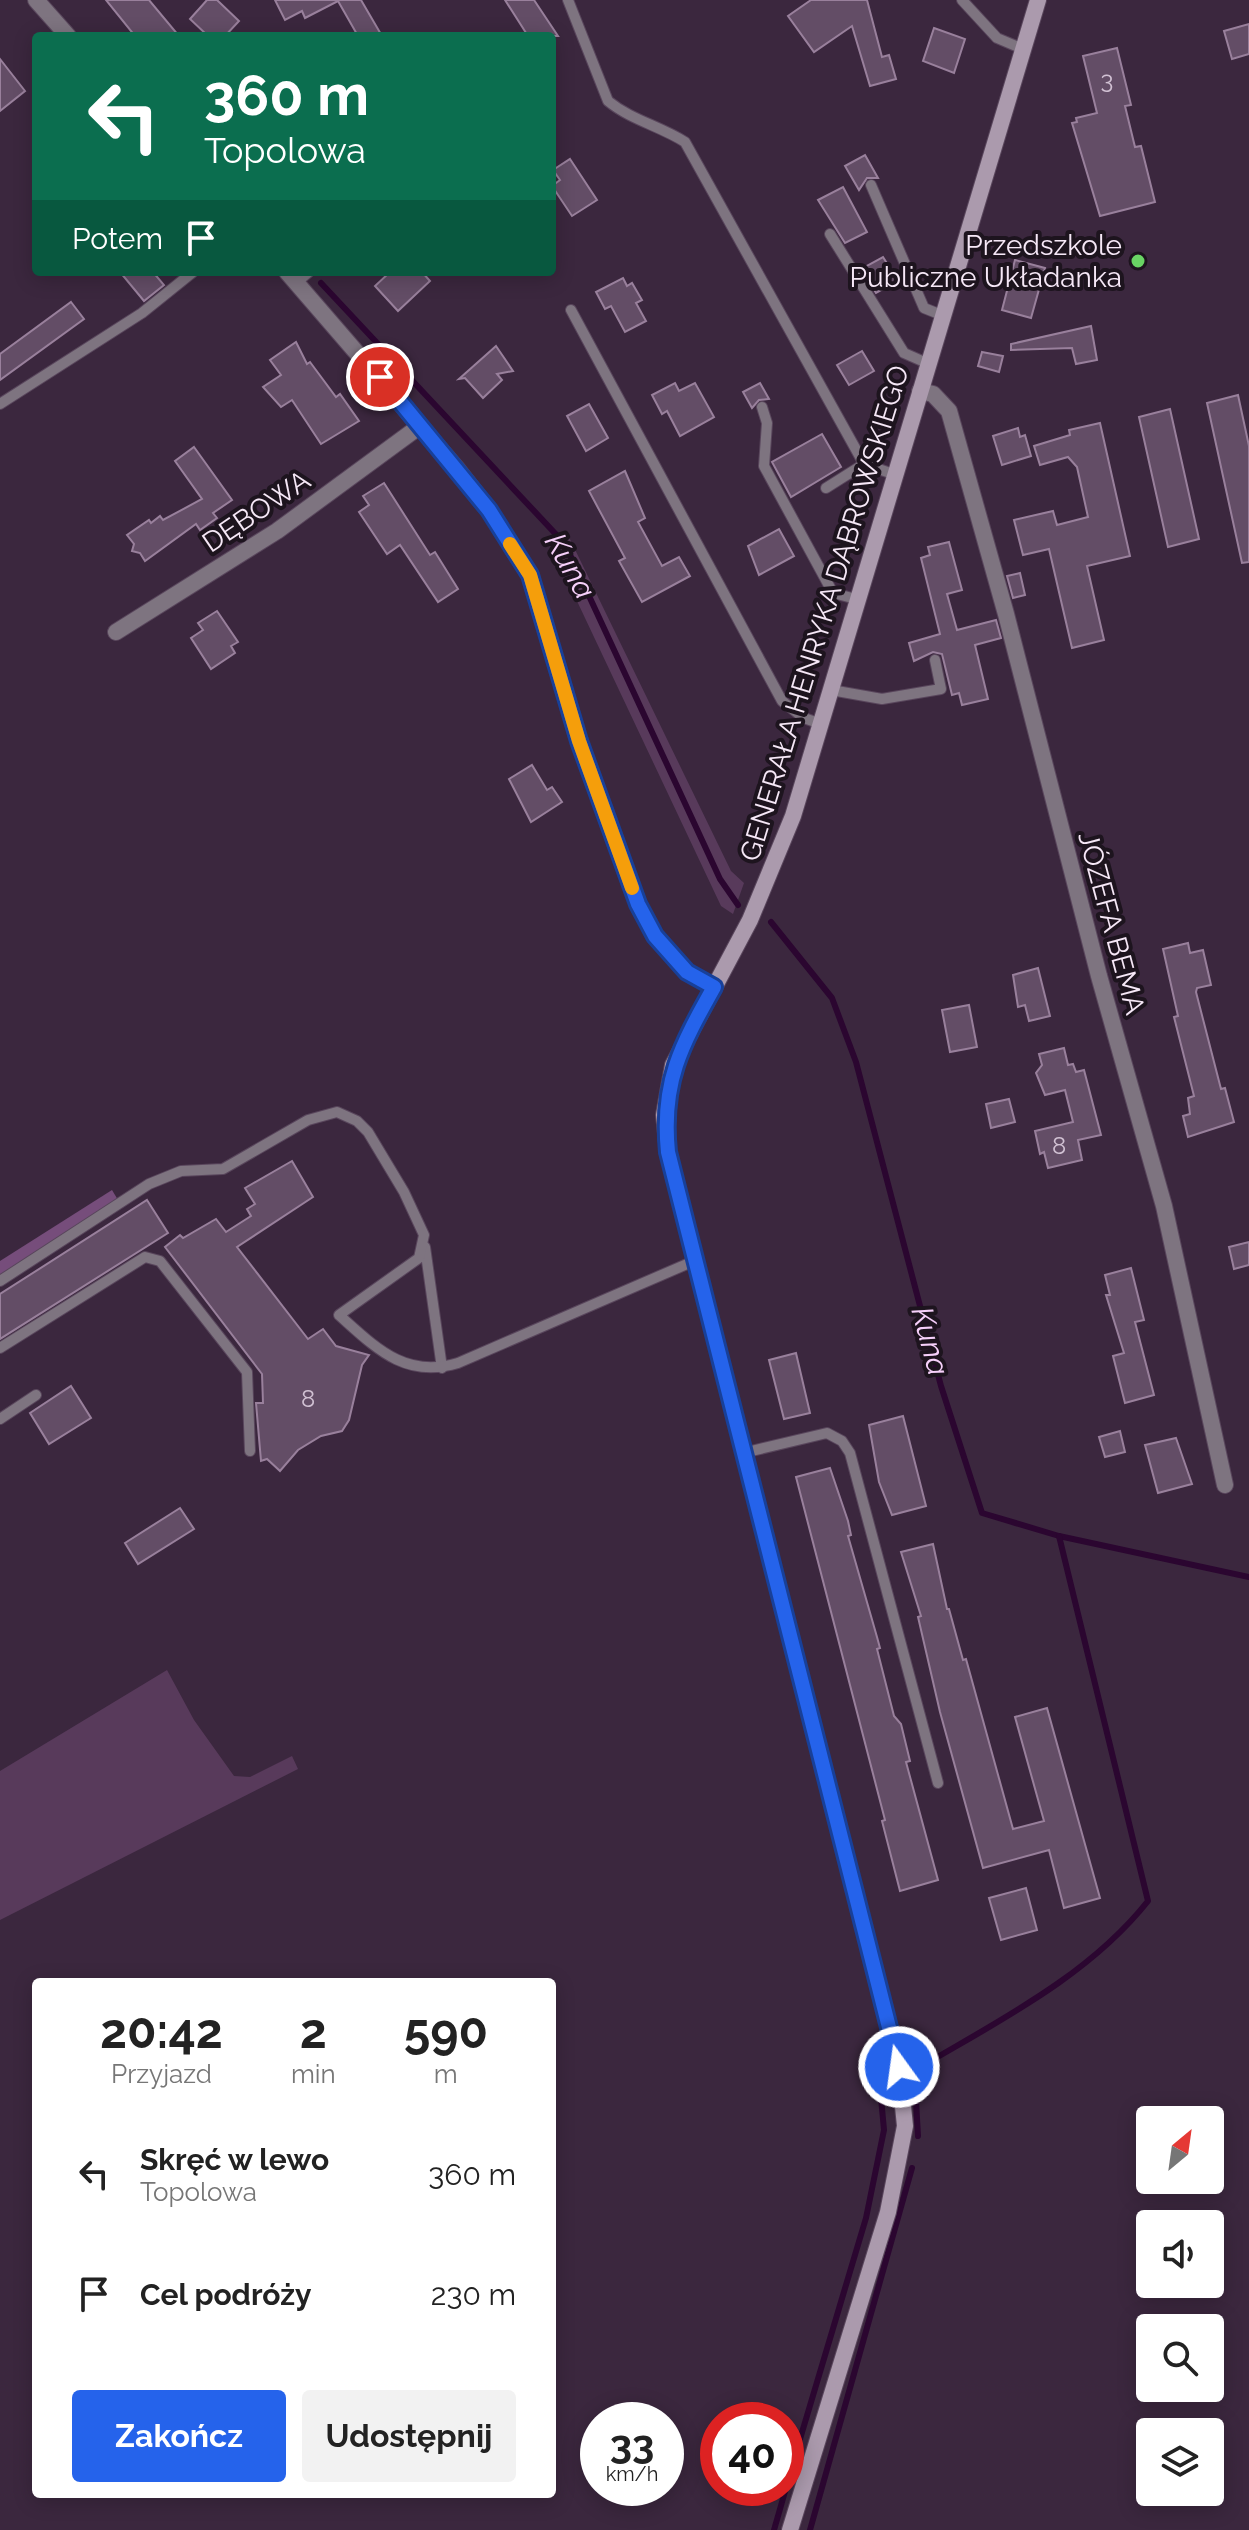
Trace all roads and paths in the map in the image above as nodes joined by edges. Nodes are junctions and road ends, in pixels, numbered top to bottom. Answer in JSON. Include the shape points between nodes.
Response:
{"nodes":[{"id":1,"x":36,"y":0,"type":"edge"},
{"id":2,"x":568,"y":0,"type":"edge"},
{"id":3,"x":962,"y":0,"type":"edge"},
{"id":4,"x":1038,"y":0,"type":"edge"},
{"id":5,"x":64,"y":32,"type":"edge"},
{"id":6,"x":1023,"y":49,"type":"junction"},
{"id":7,"x":871,"y":185,"type":"dead end"},
{"id":8,"x":830,"y":234,"type":"dead end"},
{"id":9,"x":188,"y":276,"type":"edge"},
{"id":10,"x":297,"y":276,"type":"edge"},
{"id":11,"x":571,"y":310,"type":"dead end"},
{"id":12,"x":944,"y":316,"type":"junction"},
{"id":13,"x":929,"y":364,"type":"junction"},
{"id":14,"x":920,"y":391,"type":"junction"},
{"id":15,"x":0,"y":404,"type":"edge"},
{"id":16,"x":762,"y":407,"type":"dead end"},
{"id":17,"x":420,"y":426,"type":"junction"},
{"id":18,"x":864,"y":464,"type":"junction"},
{"id":19,"x":896,"y":475,"type":"junction"},
{"id":20,"x":826,"y":488,"type":"dead end"},
{"id":21,"x":860,"y":600,"type":"junction"},
{"id":22,"x":116,"y":632,"type":"dead end"},
{"id":23,"x":935,"y":660,"type":"dead end"},
{"id":24,"x":831,"y":690,"type":"junction"},
{"id":25,"x":821,"y":724,"type":"junction"},
{"id":26,"x":714,"y":987,"type":"junction"},
{"id":27,"x":425,"y":1246,"type":"junction"},
{"id":28,"x":694,"y":1261,"type":"junction"},
{"id":29,"x":0,"y":1281,"type":"edge"},
{"id":30,"x":0,"y":1348,"type":"edge"},
{"id":31,"x":442,"y":1368,"type":"junction"},
{"id":32,"x":36,"y":1395,"type":"dead end"},
{"id":33,"x":0,"y":1419,"type":"edge"},
{"id":34,"x":250,"y":1451,"type":"dead end"},
{"id":35,"x":743,"y":1453,"type":"junction"},
{"id":36,"x":1225,"y":1485,"type":"dead end"},
{"id":37,"x":938,"y":1783,"type":"dead end"},
{"id":38,"x":790,"y":2530,"type":"edge"}],
"edges":[{"from":1,"to":5,"type":"street"},
{"from":2,"to":18,"type":"lane","via":[[608,101],[685,142]]},
{"from":3,"to":6,"type":"lane","via":[[997,38]]},
{"from":4,"to":6,"type":"street","name":"GENERAŁA HENRYKA DĄBROWSKIEGO"},
{"from":6,"to":12,"type":"street","name":"GENERAŁA HENRYKA DĄBROWSKIEGO"},
{"from":7,"to":12,"type":"lane","via":[[924,308]]},
{"from":8,"to":13,"type":"lane","via":[[904,353]]},
{"from":9,"to":15,"type":"lane","via":[[142,313]]},
{"from":10,"to":17,"type":"street"},
{"from":11,"to":25,"type":"lane","via":[[782,701]]},
{"from":12,"to":13,"type":"street","name":"GENERAŁA HENRYKA DĄBROWSKIEGO"},
{"from":13,"to":14,"type":"street","name":"GENERAŁA HENRYKA DĄBROWSKIEGO"},
{"from":14,"to":19,"type":"street","name":"GENERAŁA HENRYKA DĄBROWSKIEGO"},
{"from":14,"to":36,"type":"street","name":"JÓZEFA BEMA","via":[[933,394],[949,411],[1006,614],[1164,1206]]},
{"from":16,"to":21,"type":"lane","via":[[767,423],[764,466],[779,496],[833,593]]},
{"from":17,"to":22,"type":"street","name":"DĘBOWA","via":[[277,531]]},
{"from":17,"to":26,"type":"street","via":[[489,510],[530,575],[603,811],[650,925],[687,972]]},
{"from":18,"to":19,"type":"lane"},
{"from":18,"to":20,"type":"lane"},
{"from":19,"to":21,"type":"street","name":"GENERAŁA HENRYKA DĄBROWSKIEGO"},
{"from":21,"to":24,"type":"street","name":"GENERAŁA HENRYKA DĄBROWSKIEGO"},
{"from":23,"to":24,"type":"lane","via":[[941,689],[882,699]]},
{"from":24,"to":25,"type":"street","name":"GENERAŁA HENRYKA DĄBROWSKIEGO"},
{"from":25,"to":26,"type":"street","name":"GENERAŁA HENRYKA DĄBROWSKIEGO","via":[[771,876]]},
{"from":26,"to":28,"type":"street","name":"GENERAŁA HENRYKA DĄBROWSKIEGO","via":[[673,1065],[664,1115]]},
{"from":27,"to":29,"type":"lane","via":[[416,1215],[368,1132],[337,1112],[308,1120],[223,1169],[181,1171],[149,1184]]},
{"from":27,"to":31,"type":"lane"},
{"from":27,"to":31,"type":"lane","via":[[419,1258],[339,1315],[393,1358],[424,1369]]},
{"from":28,"to":31,"type":"lane"},
{"from":28,"to":35,"type":"street","name":"GENERAŁA HENRYKA DĄBROWSKIEGO"},
{"from":30,"to":34,"type":"lane","via":[[145,1257],[160,1261],[247,1372]]},
{"from":32,"to":33,"type":"lane"},
{"from":35,"to":37,"type":"lane","via":[[827,1433],[850,1453]]},
{"from":35,"to":38,"type":"street","name":"GENERAŁA HENRYKA DĄBROWSKIEGO","via":[[899,2067],[905,2126],[891,2199]]}]}
